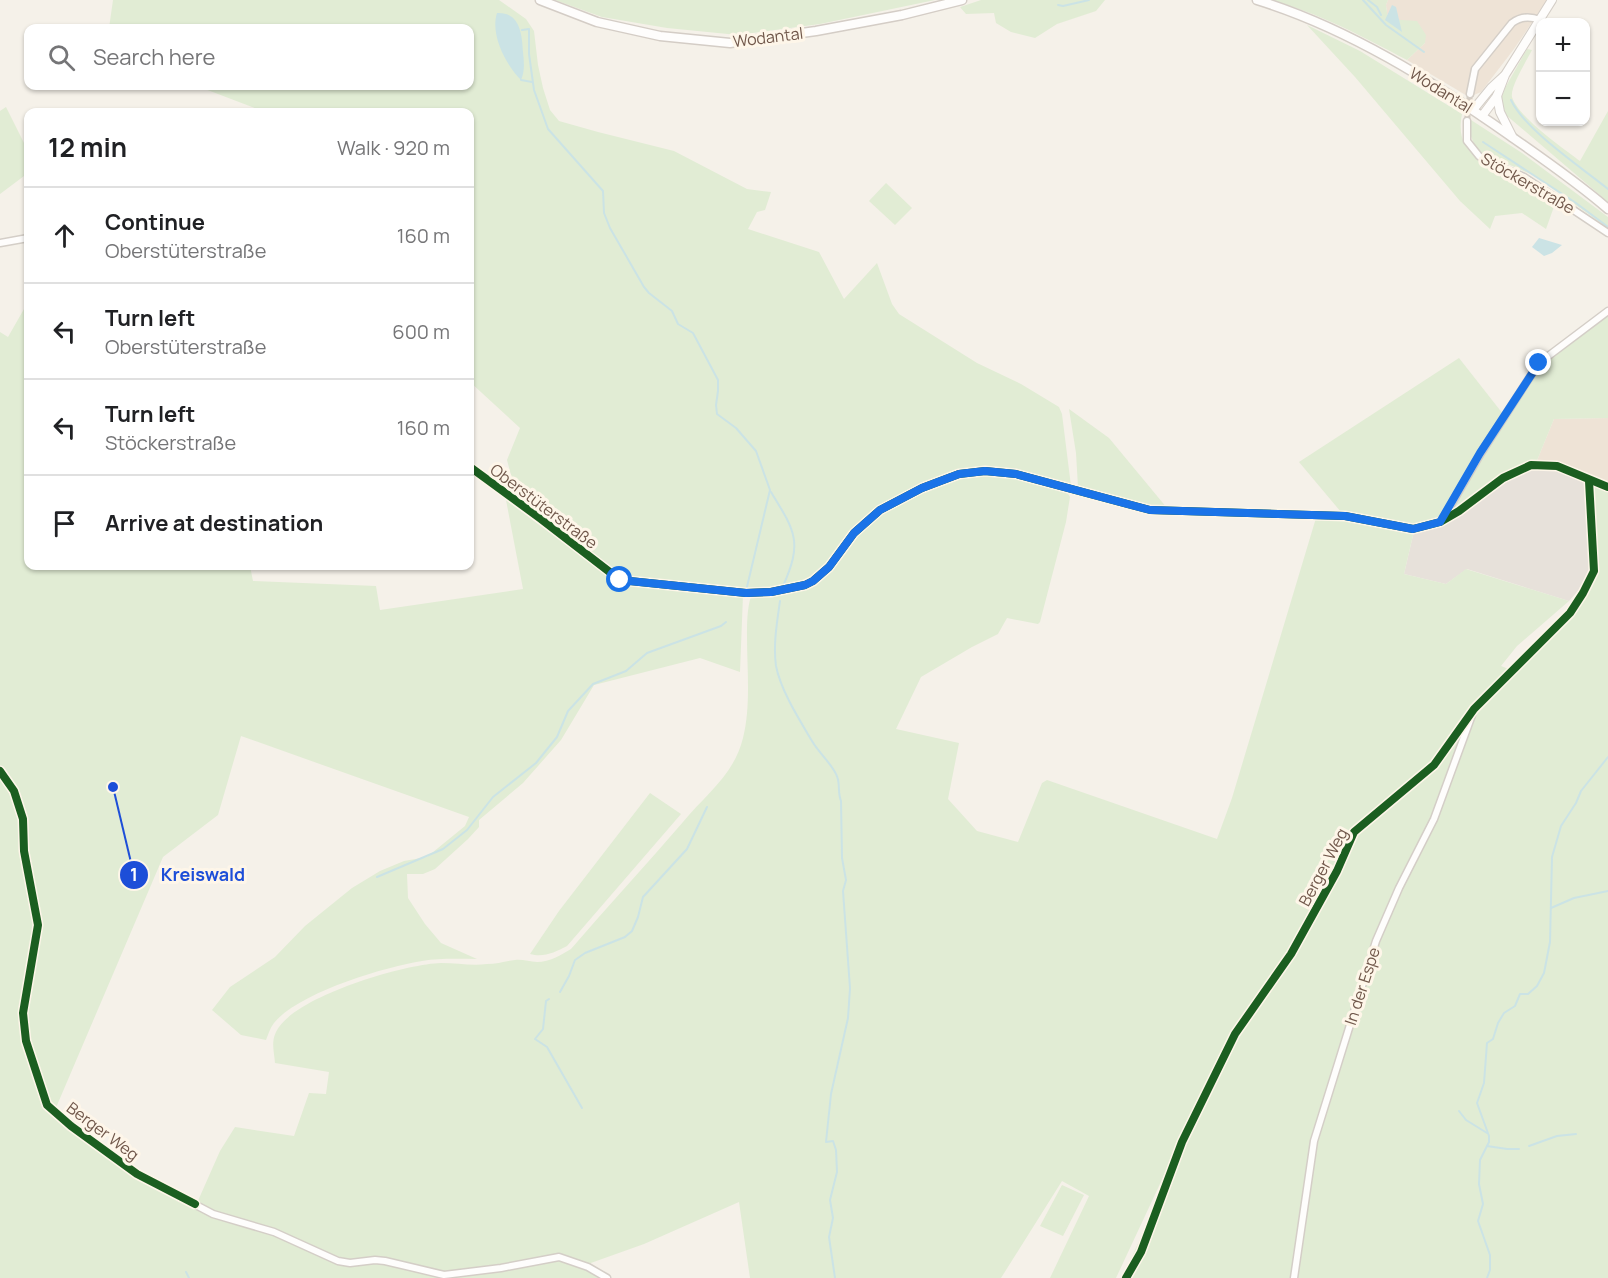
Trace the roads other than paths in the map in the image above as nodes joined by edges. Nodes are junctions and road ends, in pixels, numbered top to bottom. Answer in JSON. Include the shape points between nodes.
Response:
{"nodes":[{"id":1,"x":540,"y":0,"type":"edge"},
{"id":2,"x":962,"y":0,"type":"edge"},
{"id":3,"x":1257,"y":0,"type":"edge"},
{"id":4,"x":1552,"y":0,"type":"edge"},
{"id":5,"x":1541,"y":18,"type":"edge"},
{"id":6,"x":1536,"y":19,"type":"edge"},
{"id":7,"x":1536,"y":26,"type":"edge"},
{"id":8,"x":1505,"y":75,"type":"junction"},
{"id":9,"x":1470,"y":94,"type":"tunnel mouth"},
{"id":10,"x":1497,"y":96,"type":"junction"},
{"id":11,"x":1473,"y":110,"type":"junction"},
{"id":12,"x":1482,"y":116,"type":"junction"},
{"id":13,"x":1467,"y":121,"type":"tunnel mouth"},
{"id":14,"x":1512,"y":138,"type":"junction"},
{"id":15,"x":1608,"y":209,"type":"edge"},
{"id":16,"x":1608,"y":233,"type":"edge"},
{"id":17,"x":24,"y":239,"type":"edge"},
{"id":18,"x":0,"y":243,"type":"edge"},
{"id":19,"x":1608,"y":310,"type":"edge"},
{"id":20,"x":474,"y":470,"type":"edge"},
{"id":21,"x":1588,"y":481,"type":"junction"},
{"id":22,"x":1608,"y":487,"type":"edge"},
{"id":23,"x":1440,"y":522,"type":"junction"},
{"id":24,"x":1474,"y":709,"type":"junction"},
{"id":25,"x":0,"y":771,"type":"edge"},
{"id":26,"x":607,"y":1278,"type":"edge"},
{"id":27,"x":1126,"y":1278,"type":"edge"},
{"id":28,"x":1294,"y":1278,"type":"edge"}],
"edges":[{"from":1,"to":2,"type":"main road","name":"Wodantal","via":[[597,22],[660,36],[730,43],[816,31]]},
{"from":3,"to":11,"type":"main road","name":"Wodantal","via":[[1342,34]]},
{"from":4,"to":5,"type":"street"},
{"from":6,"to":9,"type":"street","via":[[1529,16],[1512,23],[1475,69]]},
{"from":7,"to":8,"type":"street"},
{"from":8,"to":10,"type":"street"},
{"from":8,"to":11,"type":"street"},
{"from":10,"to":12,"type":"street"},
{"from":10,"to":14,"type":"street","name":"Stöckerstraße"},
{"from":11,"to":12,"type":"main road","name":"Wodantal"},
{"from":12,"to":14,"type":"main road","name":"Wodantal"},
{"from":13,"to":16,"type":"street","name":"Stöckerstraße","via":[[1467,141],[1479,156],[1524,177]]},
{"from":14,"to":15,"type":"main road","name":"Wodantal"},
{"from":17,"to":18,"type":"street"},
{"from":19,"to":23,"type":"street","via":[[1539,363]]},
{"from":20,"to":23,"type":"street","name":"Oberstüterstraße","via":[[620,580],[746,593],[771,592],[813,581],[829,567],[854,533],[880,510],[959,474],[985,471],[1016,474],[1150,510],[1345,516],[1413,529]]},
{"from":21,"to":22,"type":"street","name":"Oberstüterstraße"},
{"from":21,"to":23,"type":"street","name":"Oberstüterstraße","via":[[1557,466],[1531,465],[1503,478]]},
{"from":21,"to":24,"type":"street","name":"Berger Weg","via":[[1594,571],[1570,614]]},
{"from":24,"to":27,"type":"street","name":"Berger Weg","via":[[1434,765],[1354,832],[1291,954],[1235,1034],[1182,1142],[1141,1252]]},
{"from":24,"to":28,"type":"street","name":"In der Espe","via":[[1434,819],[1376,941],[1314,1141]]},
{"from":25,"to":26,"type":"street","name":"Berger Weg","via":[[14,791],[23,819],[24,851],[38,926],[23,1013],[26,1041],[47,1105],[71,1126],[137,1174],[204,1209],[274,1232],[338,1262],[385,1261],[444,1275],[559,1257]]}]}
